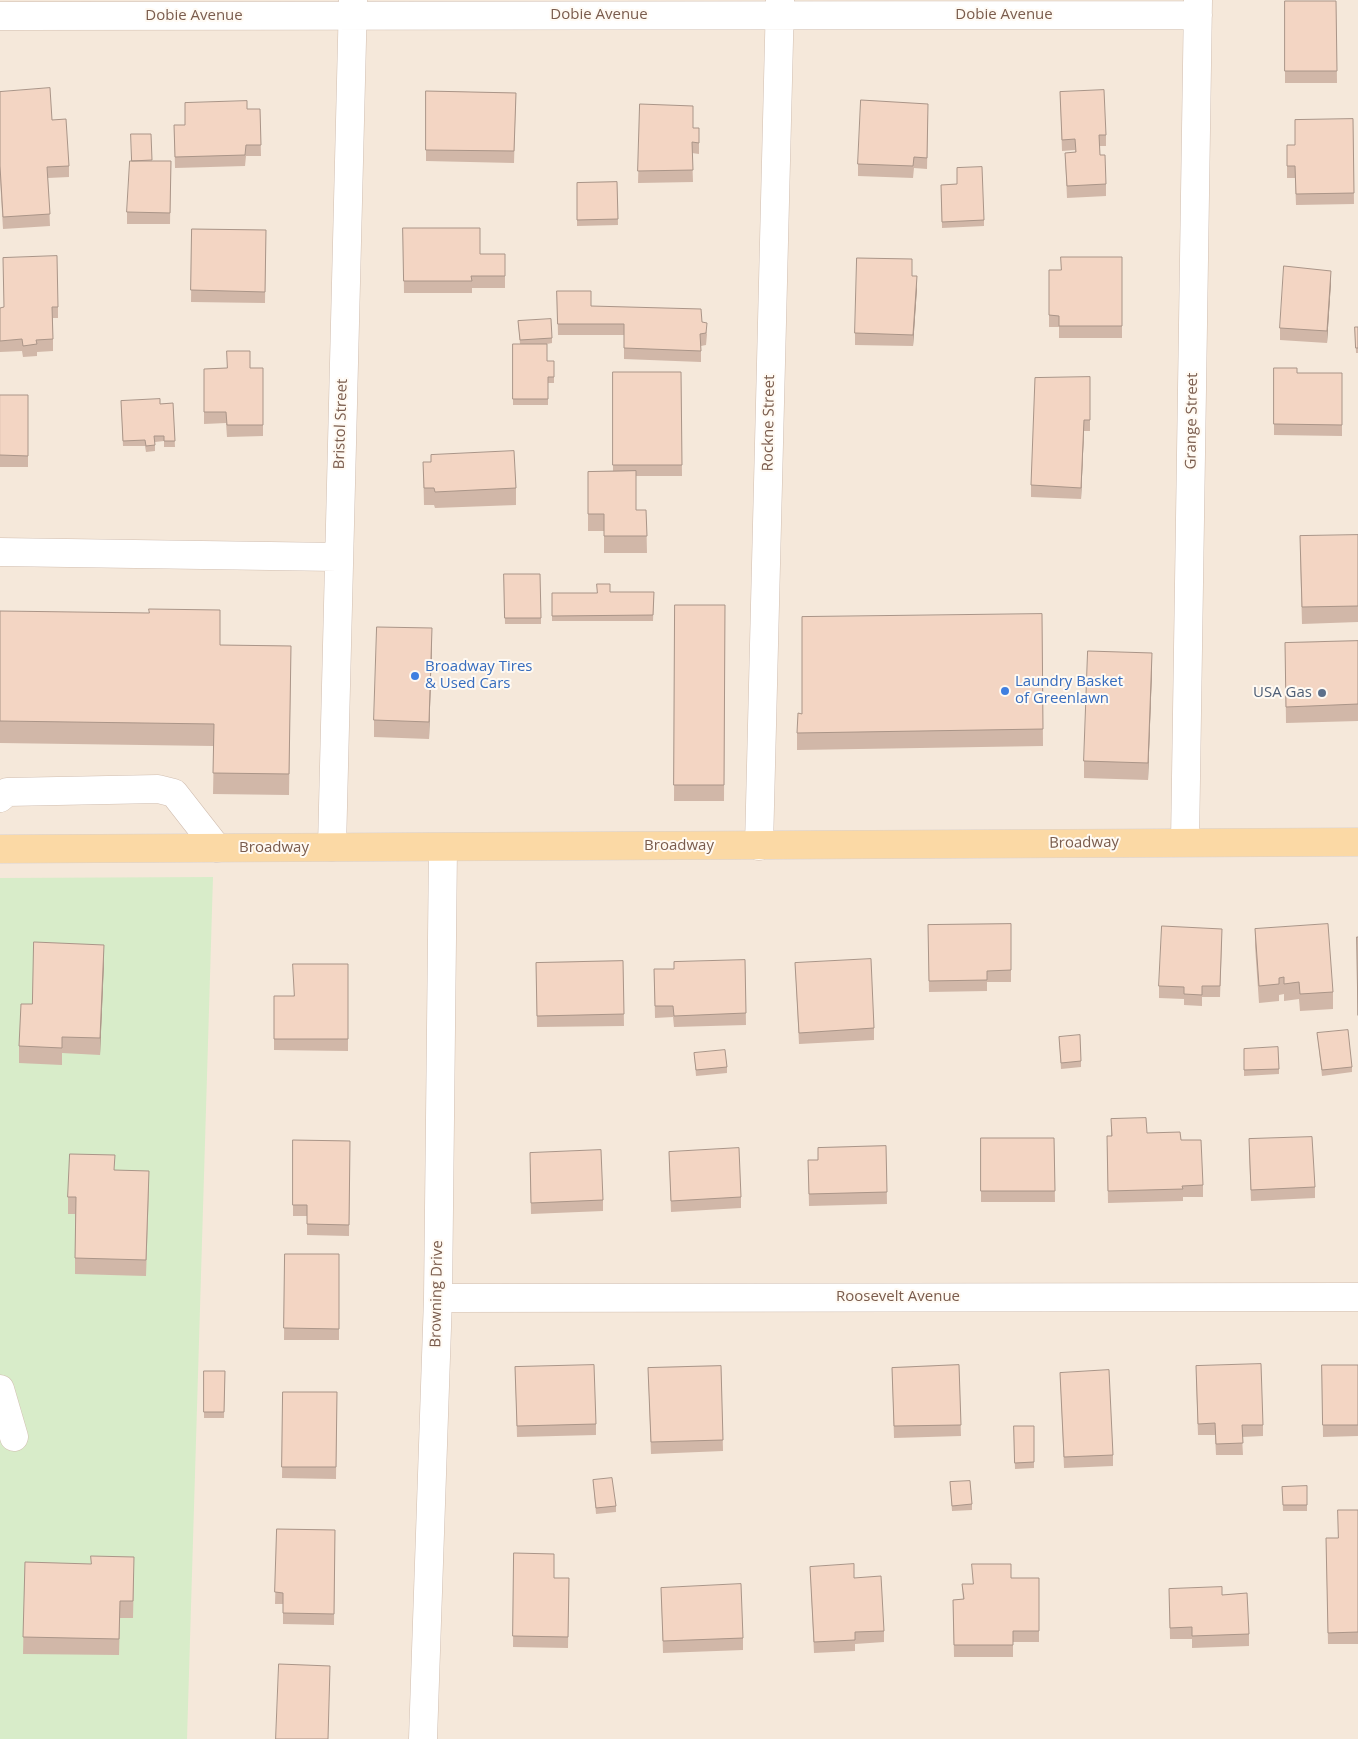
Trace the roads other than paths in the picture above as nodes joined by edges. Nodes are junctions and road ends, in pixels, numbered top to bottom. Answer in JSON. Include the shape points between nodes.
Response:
{"nodes":[{"id":1,"x":1198,"y":7,"type":"edge"},
{"id":2,"x":353,"y":8,"type":"edge"},
{"id":3,"x":780,"y":8,"type":"edge"},
{"id":4,"x":0,"y":16,"type":"edge"},
{"id":5,"x":0,"y":552,"type":"edge"},
{"id":6,"x":338,"y":557,"type":"junction"},
{"id":7,"x":0,"y":798,"type":"edge"},
{"id":8,"x":1185,"y":842,"type":"junction"},
{"id":9,"x":1358,"y":842,"type":"edge"},
{"id":10,"x":759,"y":846,"type":"junction"},
{"id":11,"x":217,"y":848,"type":"junction"},
{"id":12,"x":332,"y":848,"type":"junction"},
{"id":13,"x":444,"y":848,"type":"junction"},
{"id":14,"x":0,"y":850,"type":"edge"},
{"id":15,"x":1358,"y":1296,"type":"edge"},
{"id":16,"x":438,"y":1298,"type":"junction"},
{"id":17,"x":0,"y":1389,"type":"edge"},
{"id":18,"x":14,"y":1437,"type":"dead end"},
{"id":19,"x":423,"y":1739,"type":"edge"}],
"edges":[{"from":1,"to":3,"type":"street","name":"Dobie Avenue"},
{"from":1,"to":8,"type":"street","name":"Grange Street"},
{"from":2,"to":3,"type":"street","name":"Dobie Avenue"},
{"from":2,"to":4,"type":"street","name":"Dobie Avenue"},
{"from":2,"to":6,"type":"street","name":"Bristol Street"},
{"from":3,"to":10,"type":"street","name":"Rockne Street"},
{"from":5,"to":6,"type":"street"},
{"from":6,"to":12,"type":"street","name":"Bristol Street"},
{"from":7,"to":11,"type":"street","via":[[7,792],[158,789],[174,793]]},
{"from":8,"to":9,"type":"main road","name":"Broadway"},
{"from":8,"to":10,"type":"main road","name":"Broadway"},
{"from":10,"to":13,"type":"main road","name":"Broadway"},
{"from":11,"to":12,"type":"main road","name":"Broadway"},
{"from":11,"to":14,"type":"main road","name":"Broadway"},
{"from":12,"to":13,"type":"main road","name":"Broadway"},
{"from":13,"to":16,"type":"street","name":"Browning Drive"},
{"from":15,"to":16,"type":"street","name":"Roosevelt Avenue"},
{"from":16,"to":19,"type":"street","name":"Browning Drive"},
{"from":17,"to":18,"type":"street"}]}
